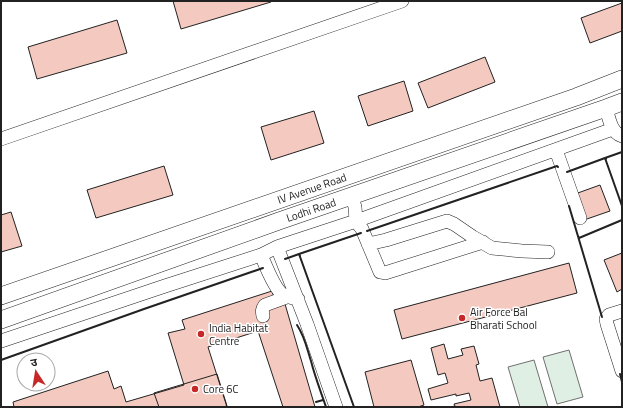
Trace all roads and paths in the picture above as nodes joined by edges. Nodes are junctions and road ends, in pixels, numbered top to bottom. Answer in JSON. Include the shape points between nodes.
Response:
{"nodes":[{"id":1,"x":402,"y":1,"type":"edge"},
{"id":2,"x":622,"y":79,"type":"edge"},
{"id":3,"x":622,"y":102,"type":"edge"},
{"id":4,"x":606,"y":108,"type":"junction"},
{"id":5,"x":618,"y":133,"type":"edge"},
{"id":6,"x":1,"y":139,"type":"edge"},
{"id":7,"x":556,"y":150,"type":"junction"},
{"id":8,"x":352,"y":197,"type":"junction"},
{"id":9,"x":580,"y":218,"type":"dead end"},
{"id":10,"x":356,"y":221,"type":"junction"},
{"id":11,"x":482,"y":242,"type":"junction"},
{"id":12,"x":368,"y":244,"type":"junction"},
{"id":13,"x":277,"y":247,"type":"junction"},
{"id":14,"x":548,"y":252,"type":"dead end"},
{"id":15,"x":261,"y":254,"type":"junction"},
{"id":16,"x":1,"y":296,"type":"edge"},
{"id":17,"x":292,"y":298,"type":"junction"},
{"id":18,"x":53,"y":301,"type":"junction"},
{"id":19,"x":622,"y":311,"type":"edge"},
{"id":20,"x":263,"y":316,"type":"dead end"},
{"id":21,"x":1,"y":320,"type":"edge"},
{"id":22,"x":60,"y":321,"type":"junction"},
{"id":23,"x":1,"y":341,"type":"edge"},
{"id":24,"x":622,"y":371,"type":"edge"},
{"id":25,"x":336,"y":407,"type":"edge"}],
"edges":[{"from":1,"to":6,"type":"street"},
{"from":2,"to":16,"type":"main road","name":"IV Avenue Road","via":[[561,103]]},
{"from":3,"to":4,"type":"main road","name":"Lodhi Road"},
{"from":4,"to":5,"type":"street"},
{"from":4,"to":8,"type":"main road","name":"Lodhi Road"},
{"from":5,"to":7,"type":"street"},
{"from":7,"to":9,"type":"street"},
{"from":7,"to":10,"type":"street"},
{"from":8,"to":10,"type":"street"},
{"from":8,"to":18,"type":"main road","name":"Lodhi Road"},
{"from":10,"to":12,"type":"street"},
{"from":10,"to":13,"type":"street"},
{"from":11,"to":12,"type":"street","via":[[447,221]]},
{"from":11,"to":12,"type":"street","via":[[385,273],[380,272]]},
{"from":11,"to":14,"type":"street","via":[[492,248]]},
{"from":13,"to":15,"type":"street"},
{"from":13,"to":17,"type":"street"},
{"from":15,"to":17,"type":"street","via":[[278,290]]},
{"from":15,"to":22,"type":"street"},
{"from":17,"to":20,"type":"street","via":[[265,305],[262,308]]},
{"from":17,"to":25,"type":"street"},
{"from":18,"to":21,"type":"main road","name":"Lodhi Road"},
{"from":18,"to":22,"type":"street"},
{"from":19,"to":24,"type":"street","via":[[609,315],[606,319]]},
{"from":22,"to":23,"type":"street"}]}
